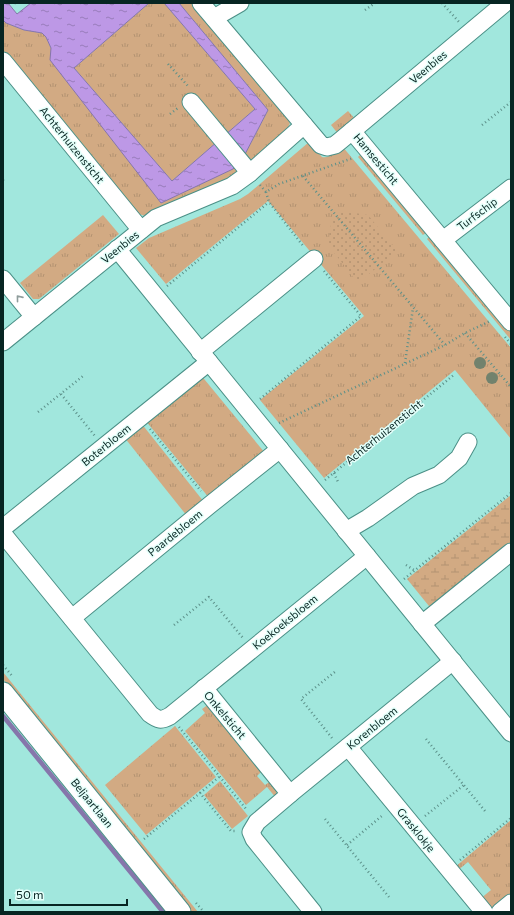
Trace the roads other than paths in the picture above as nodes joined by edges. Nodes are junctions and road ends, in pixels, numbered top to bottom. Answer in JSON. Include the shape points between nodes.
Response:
{"nodes":[{"id":1,"x":201,"y":3,"type":"edge"},
{"id":2,"x":240,"y":3,"type":"edge"},
{"id":3,"x":505,"y":3,"type":"edge"},
{"id":4,"x":214,"y":18,"type":"junction"},
{"id":5,"x":3,"y":61,"type":"edge"},
{"id":6,"x":191,"y":102,"type":"dead end"},
{"id":7,"x":304,"y":125,"type":"junction"},
{"id":8,"x":352,"y":131,"type":"junction"},
{"id":9,"x":246,"y":168,"type":"junction"},
{"id":10,"x":511,"y":188,"type":"edge"},
{"id":11,"x":141,"y":230,"type":"junction"},
{"id":12,"x":443,"y":240,"type":"junction"},
{"id":13,"x":117,"y":249,"type":"junction"},
{"id":14,"x":314,"y":259,"type":"dead end"},
{"id":15,"x":3,"y":279,"type":"edge"},
{"id":16,"x":34,"y":317,"type":"junction"},
{"id":17,"x":511,"y":322,"type":"edge"},
{"id":18,"x":6,"y":333,"type":"edge"},
{"id":19,"x":204,"y":357,"type":"junction"},
{"id":20,"x":468,"y":442,"type":"dead end"},
{"id":21,"x":280,"y":449,"type":"junction"},
{"id":22,"x":3,"y":528,"type":"edge"},
{"id":23,"x":346,"y":531,"type":"junction"},
{"id":24,"x":3,"y":534,"type":"edge"},
{"id":25,"x":511,"y":552,"type":"edge"},
{"id":26,"x":367,"y":556,"type":"junction"},
{"id":27,"x":72,"y":618,"type":"junction"},
{"id":28,"x":422,"y":624,"type":"junction"},
{"id":29,"x":453,"y":661,"type":"junction"},
{"id":30,"x":204,"y":688,"type":"junction"},
{"id":31,"x":3,"y":693,"type":"edge"},
{"id":32,"x":511,"y":733,"type":"edge"},
{"id":33,"x":346,"y":750,"type":"junction"},
{"id":34,"x":290,"y":794,"type":"junction"},
{"id":35,"x":511,"y":903,"type":"edge"},
{"id":36,"x":180,"y":912,"type":"edge"},
{"id":37,"x":313,"y":912,"type":"edge"},
{"id":38,"x":484,"y":912,"type":"edge"},
{"id":39,"x":500,"y":912,"type":"edge"}],
"edges":[{"from":1,"to":4,"type":"street","name":"Hamsesticht"},
{"from":2,"to":4,"type":"street"},
{"from":3,"to":8,"type":"street","name":"Veenbies"},
{"from":4,"to":7,"type":"street","name":"Hamsesticht"},
{"from":5,"to":11,"type":"street","name":"Achterhuizensticht"},
{"from":6,"to":9,"type":"street"},
{"from":7,"to":8,"type":"street","name":"Hamsesticht","via":[[322,145],[327,147],[336,145]]},
{"from":7,"to":9,"type":"street","name":"Veenbies"},
{"from":8,"to":12,"type":"street","name":"Hamsesticht"},
{"from":9,"to":11,"type":"street","name":"Veenbies","via":[[232,186],[156,218]]},
{"from":10,"to":12,"type":"street","name":"Turfschip"},
{"from":11,"to":13,"type":"street","name":"Veenbies"},
{"from":12,"to":17,"type":"street","name":"Hamsesticht"},
{"from":13,"to":16,"type":"street","name":"Veenbies"},
{"from":13,"to":19,"type":"street"},
{"from":14,"to":19,"type":"street"},
{"from":16,"to":15,"type":"street","one_way":true},
{"from":16,"to":18,"type":"street","name":"Veenbies"},
{"from":19,"to":21,"type":"street"},
{"from":19,"to":22,"type":"street","name":"Boterbloem","via":[[140,417]]},
{"from":20,"to":23,"type":"street","via":[[459,458],[439,475],[412,486]]},
{"from":21,"to":23,"type":"street"},
{"from":21,"to":27,"type":"street","name":"Paardebloem"},
{"from":23,"to":26,"type":"street"},
{"from":24,"to":27,"type":"street"},
{"from":25,"to":28,"type":"street"},
{"from":26,"to":28,"type":"street"},
{"from":26,"to":30,"type":"street","name":"Koekoeksbloem"},
{"from":27,"to":30,"type":"street","name":"Onkelsticht","via":[[150,714],[157,718],[163,720],[170,716]]},
{"from":28,"to":29,"type":"street"},
{"from":29,"to":32,"type":"street"},
{"from":29,"to":33,"type":"street","name":"Korenbloem"},
{"from":30,"to":34,"type":"street","name":"Onkelsticht"},
{"from":31,"to":36,"type":"street","name":"Beljaartlaan"},
{"from":33,"to":34,"type":"street","name":"Korenbloem"},
{"from":33,"to":38,"type":"street","name":"Grasklokje","via":[[396,805]]},
{"from":34,"to":37,"type":"street","via":[[254,827],[254,839]]},
{"from":35,"to":39,"type":"street"}]}
